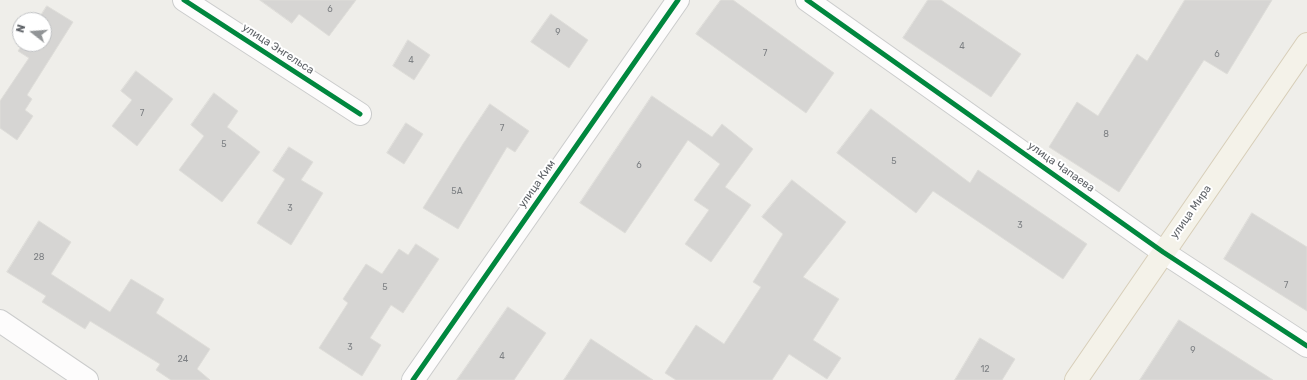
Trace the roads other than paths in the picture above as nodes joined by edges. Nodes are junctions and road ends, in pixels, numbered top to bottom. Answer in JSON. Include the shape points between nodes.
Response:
{"nodes":[{"id":1,"x":184,"y":0,"type":"edge"},
{"id":2,"x":678,"y":0,"type":"edge"},
{"id":3,"x":807,"y":0,"type":"edge"},
{"id":4,"x":1307,"y":44,"type":"edge"},
{"id":5,"x":360,"y":114,"type":"dead end"},
{"id":6,"x":1163,"y":252,"type":"junction"},
{"id":7,"x":0,"y":321,"type":"edge"},
{"id":8,"x":1307,"y":346,"type":"edge"},
{"id":9,"x":87,"y":380,"type":"edge"},
{"id":10,"x":413,"y":380,"type":"edge"},
{"id":11,"x":1076,"y":380,"type":"edge"}],
"edges":[{"from":1,"to":5,"type":"street","name":"улица Энгельса"},
{"from":2,"to":10,"type":"street","name":"улица Ким"},
{"from":3,"to":6,"type":"street","name":"улица Чапаева"},
{"from":4,"to":6,"type":"main road","name":"улица Мира"},
{"from":6,"to":8,"type":"street","name":"улица Чапаева"},
{"from":6,"to":11,"type":"main road","name":"улица Мира"},
{"from":7,"to":9,"type":"street"}]}
